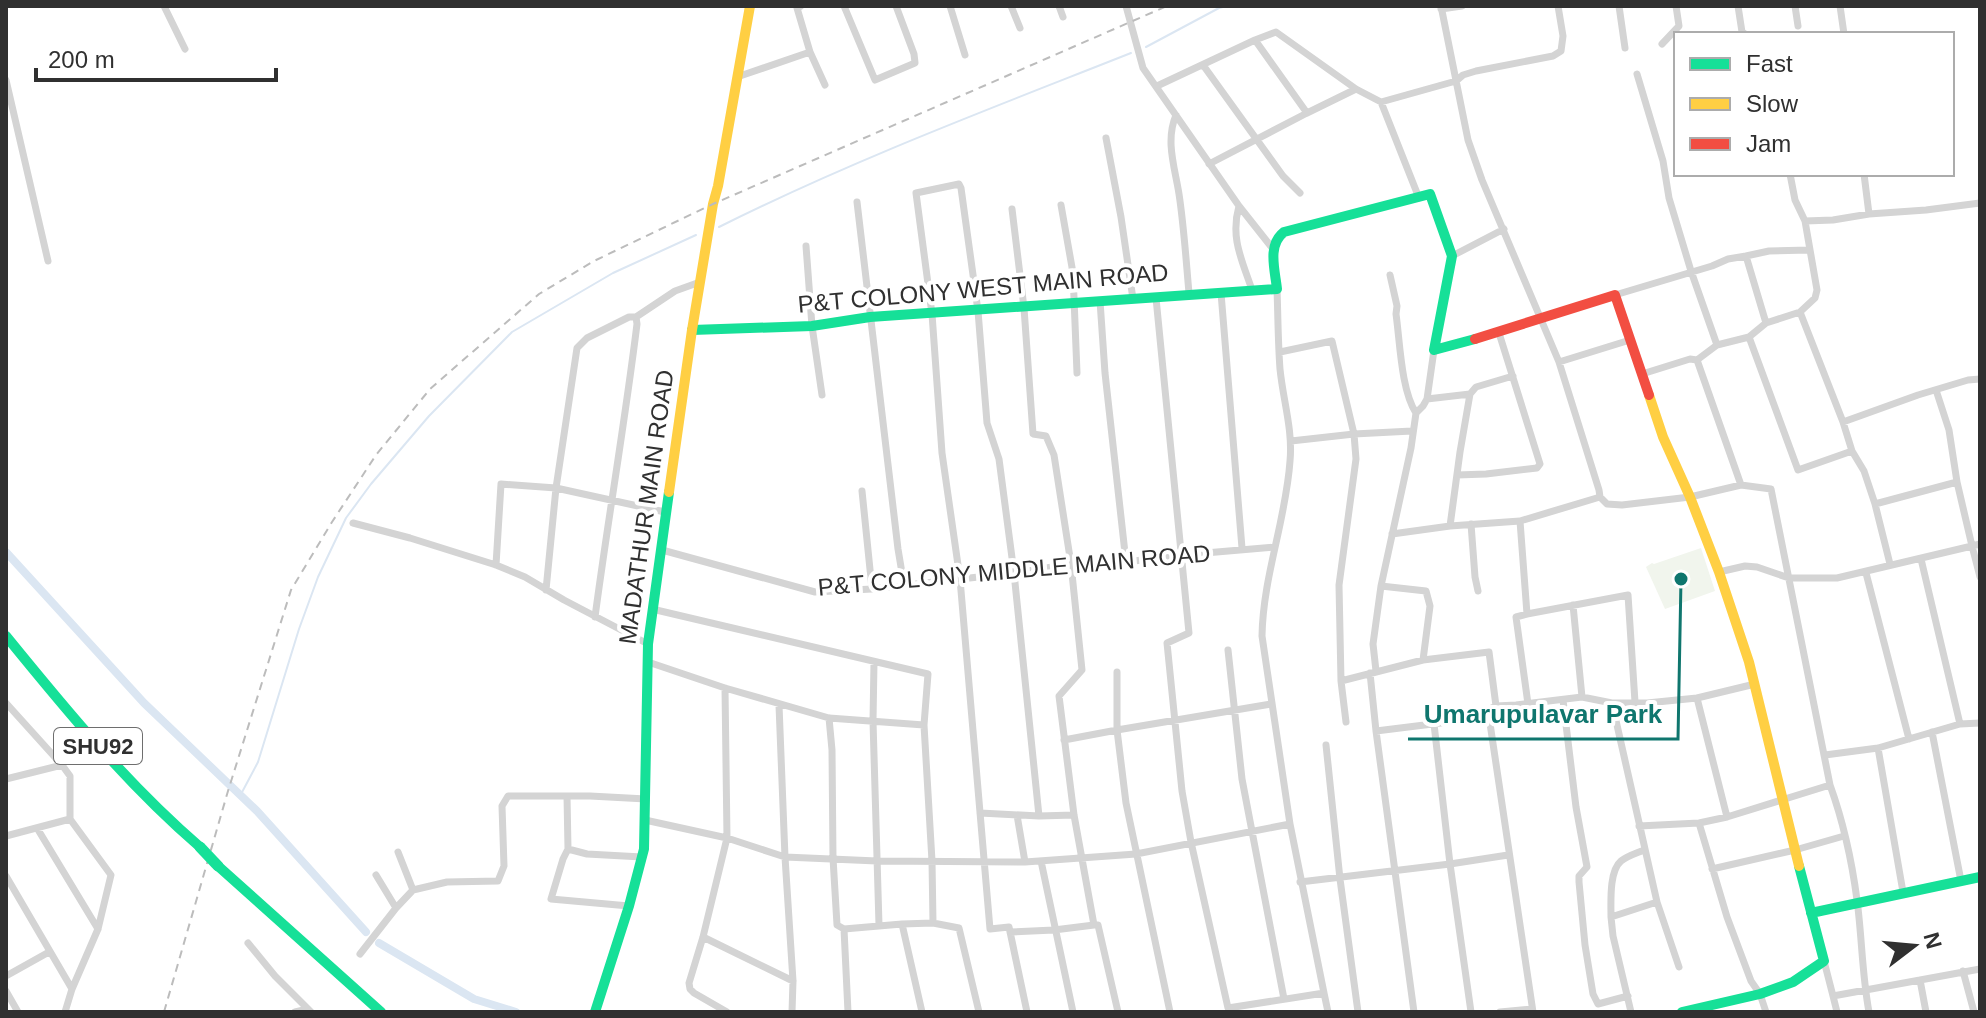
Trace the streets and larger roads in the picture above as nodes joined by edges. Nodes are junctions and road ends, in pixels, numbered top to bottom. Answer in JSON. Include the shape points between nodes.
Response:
{"nodes":[{"id":1,"x":164,"y":6,"type":"edge"},
{"id":2,"x":750,"y":6,"type":"edge"},
{"id":3,"x":801,"y":6,"type":"edge"},
{"id":4,"x":844,"y":6,"type":"edge"},
{"id":5,"x":896,"y":6,"type":"edge"},
{"id":6,"x":950,"y":6,"type":"edge"},
{"id":7,"x":1011,"y":6,"type":"edge"},
{"id":8,"x":1059,"y":6,"type":"edge"},
{"id":9,"x":1126,"y":6,"type":"edge"},
{"id":10,"x":1462,"y":6,"type":"edge"},
{"id":11,"x":1558,"y":6,"type":"edge"},
{"id":12,"x":1619,"y":6,"type":"edge"},
{"id":13,"x":1676,"y":6,"type":"edge"},
{"id":14,"x":1738,"y":6,"type":"edge"},
{"id":15,"x":1795,"y":6,"type":"edge"},
{"id":16,"x":1840,"y":6,"type":"edge"},
{"id":17,"x":1441,"y":8,"type":"edge"},
{"id":18,"x":1063,"y":17,"type":"dead end"},
{"id":19,"x":1798,"y":26,"type":"dead end"},
{"id":20,"x":1020,"y":28,"type":"dead end"},
{"id":21,"x":1742,"y":32,"type":"edge"},
{"id":22,"x":1844,"y":32,"type":"edge"},
{"id":23,"x":1255,"y":40,"type":"junction"},
{"id":24,"x":1662,"y":44,"type":"dead end"},
{"id":25,"x":1625,"y":48,"type":"dead end"},
{"id":26,"x":185,"y":49,"type":"dead end"},
{"id":27,"x":810,"y":52,"type":"junction"},
{"id":28,"x":965,"y":55,"type":"dead end"},
{"id":29,"x":1203,"y":65,"type":"junction"},
{"id":30,"x":1637,"y":74,"type":"dead end"},
{"id":31,"x":737,"y":77,"type":"junction"},
{"id":32,"x":6,"y":80,"type":"edge"},
{"id":33,"x":1456,"y":81,"type":"junction"},
{"id":34,"x":825,"y":85,"type":"dead end"},
{"id":35,"x":1157,"y":86,"type":"junction"},
{"id":36,"x":1356,"y":89,"type":"junction"},
{"id":37,"x":1381,"y":102,"type":"junction"},
{"id":38,"x":1307,"y":113,"type":"junction"},
{"id":39,"x":1176,"y":115,"type":"junction"},
{"id":40,"x":1106,"y":138,"type":"dead end"},
{"id":41,"x":1256,"y":140,"type":"junction"},
{"id":42,"x":1209,"y":164,"type":"junction"},
{"id":43,"x":1790,"y":176,"type":"edge"},
{"id":44,"x":1864,"y":176,"type":"edge"},
{"id":45,"x":1300,"y":193,"type":"dead end"},
{"id":46,"x":1419,"y":198,"type":"junction"},
{"id":47,"x":857,"y":202,"type":"dead end"},
{"id":48,"x":1980,"y":203,"type":"edge"},
{"id":49,"x":1061,"y":205,"type":"dead end"},
{"id":50,"x":1239,"y":206,"type":"junction"},
{"id":51,"x":1012,"y":209,"type":"dead end"},
{"id":52,"x":1869,"y":214,"type":"junction"},
{"id":53,"x":1805,"y":221,"type":"junction"},
{"id":54,"x":1504,"y":229,"type":"junction"},
{"id":55,"x":806,"y":246,"type":"dead end"},
{"id":56,"x":1273,"y":249,"type":"junction"},
{"id":57,"x":1809,"y":250,"type":"junction"},
{"id":58,"x":1452,"y":256,"type":"junction"},
{"id":59,"x":1746,"y":256,"type":"junction"},
{"id":60,"x":48,"y":261,"type":"dead end"},
{"id":61,"x":1691,"y":271,"type":"junction"},
{"id":62,"x":1390,"y":275,"type":"dead end"},
{"id":63,"x":700,"y":282,"type":"junction"},
{"id":64,"x":1277,"y":289,"type":"junction"},
{"id":65,"x":1252,"y":290,"type":"junction"},
{"id":66,"x":1189,"y":293,"type":"junction"},
{"id":67,"x":1221,"y":293,"type":"junction"},
{"id":68,"x":1615,"y":295,"type":"junction"},
{"id":69,"x":1156,"y":298,"type":"junction"},
{"id":70,"x":1133,"y":299,"type":"junction"},
{"id":71,"x":1100,"y":301,"type":"junction"},
{"id":72,"x":1074,"y":305,"type":"junction"},
{"id":73,"x":1024,"y":308,"type":"junction"},
{"id":74,"x":978,"y":311,"type":"junction"},
{"id":75,"x":1800,"y":312,"type":"junction"},
{"id":76,"x":932,"y":314,"type":"junction"},
{"id":77,"x":636,"y":317,"type":"junction"},
{"id":78,"x":870,"y":317,"type":"junction"},
{"id":79,"x":1541,"y":320,"type":"junction"},
{"id":80,"x":1766,"y":323,"type":"junction"},
{"id":81,"x":812,"y":326,"type":"junction"},
{"id":82,"x":692,"y":330,"type":"junction"},
{"id":83,"x":1499,"y":333,"type":"junction"},
{"id":84,"x":1749,"y":337,"type":"junction"},
{"id":85,"x":1630,"y":340,"type":"junction"},
{"id":86,"x":1717,"y":345,"type":"junction"},
{"id":87,"x":1434,"y":350,"type":"junction"},
{"id":88,"x":1280,"y":352,"type":"junction"},
{"id":89,"x":1697,"y":360,"type":"junction"},
{"id":90,"x":1559,"y":362,"type":"junction"},
{"id":91,"x":1077,"y":373,"type":"dead end"},
{"id":92,"x":1642,"y":374,"type":"junction"},
{"id":93,"x":1513,"y":376,"type":"junction"},
{"id":94,"x":1980,"y":379,"type":"edge"},
{"id":95,"x":1936,"y":390,"type":"junction"},
{"id":96,"x":1470,"y":394,"type":"junction"},
{"id":97,"x":822,"y":395,"type":"dead end"},
{"id":98,"x":1427,"y":399,"type":"junction"},
{"id":99,"x":1416,"y":413,"type":"junction"},
{"id":100,"x":1843,"y":422,"type":"junction"},
{"id":101,"x":1412,"y":431,"type":"junction"},
{"id":102,"x":1354,"y":434,"type":"junction"},
{"id":103,"x":1291,"y":441,"type":"junction"},
{"id":104,"x":1852,"y":451,"type":"junction"},
{"id":105,"x":1457,"y":475,"type":"junction"},
{"id":106,"x":1957,"y":482,"type":"junction"},
{"id":107,"x":1741,"y":485,"type":"junction"},
{"id":108,"x":556,"y":488,"type":"junction"},
{"id":109,"x":862,"y":491,"type":"dead end"},
{"id":110,"x":1600,"y":497,"type":"junction"},
{"id":111,"x":1690,"y":497,"type":"junction"},
{"id":112,"x":611,"y":500,"type":"junction"},
{"id":113,"x":1875,"y":504,"type":"junction"},
{"id":114,"x":665,"y":512,"type":"junction"},
{"id":115,"x":1520,"y":521,"type":"junction"},
{"id":116,"x":353,"y":523,"type":"dead end"},
{"id":117,"x":1471,"y":524,"type":"junction"},
{"id":118,"x":1450,"y":526,"type":"junction"},
{"id":119,"x":1392,"y":534,"type":"junction"},
{"id":120,"x":1976,"y":545,"type":"edge"},
{"id":121,"x":1275,"y":547,"type":"junction"},
{"id":122,"x":1242,"y":548,"type":"dead end"},
{"id":123,"x":662,"y":550,"type":"junction"},
{"id":124,"x":1182,"y":555,"type":"junction"},
{"id":125,"x":1921,"y":559,"type":"junction"},
{"id":126,"x":1126,"y":562,"type":"junction"},
{"id":127,"x":1071,"y":564,"type":"junction"},
{"id":128,"x":1890,"y":564,"type":"junction"},
{"id":129,"x":496,"y":565,"type":"junction"},
{"id":130,"x":1719,"y":572,"type":"junction"},
{"id":131,"x":1014,"y":573,"type":"junction"},
{"id":132,"x":1866,"y":573,"type":"junction"},
{"id":133,"x":1980,"y":577,"type":"edge"},
{"id":134,"x":1789,"y":578,"type":"junction"},
{"id":135,"x":960,"y":579,"type":"junction"},
{"id":136,"x":904,"y":585,"type":"junction"},
{"id":137,"x":1381,"y":586,"type":"junction"},
{"id":138,"x":872,"y":589,"type":"junction"},
{"id":139,"x":546,"y":590,"type":"junction"},
{"id":140,"x":1478,"y":591,"type":"dead end"},
{"id":141,"x":1573,"y":605,"type":"junction"},
{"id":142,"x":652,"y":609,"type":"junction"},
{"id":143,"x":1527,"y":614,"type":"junction"},
{"id":144,"x":595,"y":617,"type":"junction"},
{"id":145,"x":6,"y":636,"type":"edge"},
{"id":146,"x":648,"y":644,"type":"junction"},
{"id":147,"x":1228,"y":650,"type":"dead end"},
{"id":148,"x":1423,"y":660,"type":"junction"},
{"id":149,"x":648,"y":662,"type":"junction"},
{"id":150,"x":874,"y":662,"type":"junction"},
{"id":151,"x":1117,"y":672,"type":"dead end"},
{"id":152,"x":1373,"y":672,"type":"junction"},
{"id":153,"x":1341,"y":681,"type":"junction"},
{"id":154,"x":1755,"y":684,"type":"junction"},
{"id":155,"x":725,"y":688,"type":"junction"},
{"id":156,"x":1582,"y":697,"type":"junction"},
{"id":157,"x":1697,"y":698,"type":"junction"},
{"id":158,"x":1563,"y":700,"type":"junction"},
{"id":159,"x":1635,"y":702,"type":"junction"},
{"id":160,"x":6,"y":703,"type":"edge"},
{"id":161,"x":1612,"y":703,"type":"junction"},
{"id":162,"x":1271,"y":704,"type":"junction"},
{"id":163,"x":1528,"y":704,"type":"junction"},
{"id":164,"x":779,"y":705,"type":"junction"},
{"id":165,"x":1496,"y":706,"type":"junction"},
{"id":166,"x":1235,"y":711,"type":"junction"},
{"id":167,"x":1489,"y":717,"type":"junction"},
{"id":168,"x":829,"y":718,"type":"junction"},
{"id":169,"x":873,"y":721,"type":"junction"},
{"id":170,"x":1175,"y":722,"type":"junction"},
{"id":171,"x":1346,"y":722,"type":"dead end"},
{"id":172,"x":1980,"y":723,"type":"edge"},
{"id":173,"x":1434,"y":724,"type":"junction"},
{"id":174,"x":1960,"y":724,"type":"junction"},
{"id":175,"x":924,"y":725,"type":"junction"},
{"id":176,"x":1117,"y":730,"type":"junction"},
{"id":177,"x":1376,"y":731,"type":"junction"},
{"id":178,"x":1932,"y":732,"type":"junction"},
{"id":179,"x":1909,"y":739,"type":"junction"},
{"id":180,"x":1064,"y":740,"type":"junction"},
{"id":181,"x":1326,"y":745,"type":"dead end"},
{"id":182,"x":1878,"y":748,"type":"junction"},
{"id":183,"x":1825,"y":755,"type":"junction"},
{"id":184,"x":62,"y":765,"type":"junction"},
{"id":185,"x":6,"y":779,"type":"edge"},
{"id":186,"x":1830,"y":785,"type":"junction"},
{"id":187,"x":567,"y":796,"type":"junction"},
{"id":188,"x":646,"y":799,"type":"junction"},
{"id":189,"x":1782,"y":800,"type":"junction"},
{"id":190,"x":980,"y":813,"type":"junction"},
{"id":191,"x":1017,"y":815,"type":"junction"},
{"id":192,"x":1074,"y":815,"type":"junction"},
{"id":193,"x":1039,"y":816,"type":"junction"},
{"id":194,"x":1727,"y":817,"type":"junction"},
{"id":195,"x":70,"y":819,"type":"junction"},
{"id":196,"x":645,"y":820,"type":"junction"},
{"id":197,"x":1699,"y":823,"type":"junction"},
{"id":198,"x":1290,"y":824,"type":"junction"},
{"id":199,"x":1639,"y":826,"type":"junction"},
{"id":200,"x":37,"y":828,"type":"junction"},
{"id":201,"x":1252,"y":831,"type":"junction"},
{"id":202,"x":6,"y":836,"type":"edge"},
{"id":203,"x":1844,"y":836,"type":"junction"},
{"id":204,"x":727,"y":838,"type":"junction"},
{"id":205,"x":1191,"y":842,"type":"junction"},
{"id":206,"x":568,"y":849,"type":"junction"},
{"id":207,"x":1644,"y":850,"type":"junction"},
{"id":208,"x":1795,"y":850,"type":"junction"},
{"id":209,"x":398,"y":852,"type":"dead end"},
{"id":210,"x":1136,"y":854,"type":"junction"},
{"id":211,"x":1508,"y":855,"type":"junction"},
{"id":212,"x":642,"y":857,"type":"junction"},
{"id":213,"x":785,"y":857,"type":"junction"},
{"id":214,"x":833,"y":858,"type":"junction"},
{"id":215,"x":1083,"y":859,"type":"junction"},
{"id":216,"x":877,"y":861,"type":"junction"},
{"id":217,"x":932,"y":861,"type":"junction"},
{"id":218,"x":983,"y":861,"type":"junction"},
{"id":219,"x":1041,"y":861,"type":"junction"},
{"id":220,"x":1025,"y":862,"type":"junction"},
{"id":221,"x":1450,"y":864,"type":"junction"},
{"id":222,"x":1712,"y":869,"type":"junction"},
{"id":223,"x":1395,"y":871,"type":"junction"},
{"id":224,"x":376,"y":875,"type":"dead end"},
{"id":225,"x":6,"y":876,"type":"edge"},
{"id":226,"x":1980,"y":877,"type":"edge"},
{"id":227,"x":1340,"y":879,"type":"junction"},
{"id":228,"x":1961,"y":881,"type":"junction"},
{"id":229,"x":1300,"y":882,"type":"junction"},
{"id":230,"x":413,"y":890,"type":"junction"},
{"id":231,"x":1903,"y":892,"type":"junction"},
{"id":232,"x":1857,"y":901,"type":"junction"},
{"id":233,"x":1657,"y":902,"type":"junction"},
{"id":234,"x":629,"y":906,"type":"junction"},
{"id":235,"x":396,"y":908,"type":"junction"},
{"id":236,"x":1811,"y":913,"type":"junction"},
{"id":237,"x":1611,"y":917,"type":"junction"},
{"id":238,"x":933,"y":923,"type":"junction"},
{"id":239,"x":902,"y":924,"type":"junction"},
{"id":240,"x":879,"y":925,"type":"junction"},
{"id":241,"x":1094,"y":925,"type":"junction"},
{"id":242,"x":98,"y":929,"type":"junction"},
{"id":243,"x":844,"y":929,"type":"junction"},
{"id":244,"x":1054,"y":930,"type":"junction"},
{"id":245,"x":1010,"y":932,"type":"junction"},
{"id":246,"x":703,"y":937,"type":"junction"},
{"id":247,"x":248,"y":943,"type":"dead end"},
{"id":248,"x":49,"y":952,"type":"junction"},
{"id":249,"x":360,"y":954,"type":"dead end"},
{"id":250,"x":1824,"y":961,"type":"junction"},
{"id":251,"x":1679,"y":967,"type":"dead end"},
{"id":252,"x":1980,"y":969,"type":"edge"},
{"id":253,"x":1963,"y":971,"type":"junction"},
{"id":254,"x":6,"y":976,"type":"edge"},
{"id":255,"x":1920,"y":980,"type":"junction"},
{"id":256,"x":793,"y":981,"type":"junction"},
{"id":257,"x":72,"y":989,"type":"junction"},
{"id":258,"x":1865,"y":990,"type":"junction"},
{"id":259,"x":6,"y":991,"type":"edge"},
{"id":260,"x":1324,"y":993,"type":"junction"},
{"id":261,"x":1760,"y":994,"type":"junction"},
{"id":262,"x":1628,"y":996,"type":"junction"},
{"id":263,"x":1833,"y":996,"type":"junction"},
{"id":264,"x":1284,"y":999,"type":"junction"},
{"id":265,"x":1713,"y":1008,"type":"edge"},
{"id":266,"x":310,"y":1010,"type":"edge"},
{"id":267,"x":1532,"y":1011,"type":"edge"},
{"id":268,"x":18,"y":1012,"type":"edge"},
{"id":269,"x":65,"y":1012,"type":"edge"},
{"id":270,"x":295,"y":1012,"type":"edge"},
{"id":271,"x":381,"y":1012,"type":"edge"},
{"id":272,"x":596,"y":1012,"type":"edge"},
{"id":273,"x":727,"y":1012,"type":"edge"},
{"id":274,"x":792,"y":1012,"type":"edge"},
{"id":275,"x":848,"y":1012,"type":"edge"},
{"id":276,"x":922,"y":1012,"type":"edge"},
{"id":277,"x":979,"y":1012,"type":"edge"},
{"id":278,"x":1027,"y":1012,"type":"edge"},
{"id":279,"x":1073,"y":1012,"type":"edge"},
{"id":280,"x":1118,"y":1012,"type":"edge"},
{"id":281,"x":1170,"y":1012,"type":"edge"},
{"id":282,"x":1328,"y":1012,"type":"edge"},
{"id":283,"x":1358,"y":1012,"type":"edge"},
{"id":284,"x":1414,"y":1012,"type":"edge"},
{"id":285,"x":1471,"y":1012,"type":"edge"},
{"id":286,"x":1500,"y":1012,"type":"edge"},
{"id":287,"x":1631,"y":1012,"type":"edge"},
{"id":288,"x":1682,"y":1012,"type":"edge"},
{"id":289,"x":1766,"y":1012,"type":"edge"},
{"id":290,"x":1837,"y":1012,"type":"edge"},
{"id":291,"x":1869,"y":1012,"type":"edge"},
{"id":292,"x":1926,"y":1012,"type":"edge"},
{"id":293,"x":1974,"y":1012,"type":"edge"}],
"edges":[{"from":1,"to":26,"type":"street"},
{"from":2,"to":31,"type":"street","name":"MADATHUR MAIN ROAD"},
{"from":3,"to":27,"type":"street","via":[[797,8]]},
{"from":4,"to":5,"type":"street","via":[[875,80],[915,63]]},
{"from":6,"to":28,"type":"street"},
{"from":7,"to":20,"type":"street"},
{"from":8,"to":18,"type":"street"},
{"from":9,"to":35,"type":"street","via":[[1143,68]]},
{"from":10,"to":17,"type":"street"},
{"from":11,"to":33,"type":"street","via":[[1561,51],[1476,71]]},
{"from":12,"to":25,"type":"street"},
{"from":13,"to":24,"type":"street","via":[[1679,26]]},
{"from":14,"to":21,"type":"street"},
{"from":15,"to":19,"type":"street"},
{"from":16,"to":22,"type":"street"},
{"from":17,"to":33,"type":"street"},
{"from":23,"to":29,"type":"street"},
{"from":23,"to":36,"type":"street","via":[[1276,32]]},
{"from":23,"to":38,"type":"street"},
{"from":27,"to":31,"type":"street"},
{"from":27,"to":34,"type":"street"},
{"from":29,"to":35,"type":"street"},
{"from":29,"to":41,"type":"street"},
{"from":30,"to":61,"type":"street"},
{"from":31,"to":63,"type":"street","name":"MADATHUR MAIN ROAD"},
{"from":32,"to":60,"type":"street"},
{"from":33,"to":37,"type":"street"},
{"from":33,"to":54,"type":"street","via":[[1468,140]]},
{"from":35,"to":39,"type":"street"},
{"from":36,"to":37,"type":"street"},
{"from":36,"to":38,"type":"street"},
{"from":37,"to":46,"type":"street"},
{"from":38,"to":41,"type":"street"},
{"from":39,"to":42,"type":"street"},
{"from":39,"to":66,"type":"street","via":[[1170,129],[1171,151]]},
{"from":40,"to":70,"type":"street"},
{"from":41,"to":42,"type":"street"},
{"from":41,"to":45,"type":"street"},
{"from":42,"to":50,"type":"street"},
{"from":43,"to":53,"type":"street"},
{"from":44,"to":52,"type":"street"},
{"from":46,"to":56,"type":"street","via":[[1284,232]]},
{"from":46,"to":58,"type":"street","via":[[1430,194]]},
{"from":47,"to":78,"type":"street"},
{"from":48,"to":52,"type":"street"},
{"from":49,"to":72,"type":"street"},
{"from":50,"to":56,"type":"street"},
{"from":50,"to":65,"type":"street","via":[[1235,235]]},
{"from":51,"to":73,"type":"street"},
{"from":52,"to":53,"type":"street"},
{"from":53,"to":57,"type":"street"},
{"from":54,"to":58,"type":"street"},
{"from":54,"to":79,"type":"street"},
{"from":55,"to":81,"type":"street"},
{"from":56,"to":64,"type":"street"},
{"from":57,"to":59,"type":"street"},
{"from":57,"to":75,"type":"street","via":[[1817,290]]},
{"from":58,"to":87,"type":"street"},
{"from":59,"to":61,"type":"street"},
{"from":59,"to":80,"type":"street"},
{"from":61,"to":68,"type":"street"},
{"from":61,"to":86,"type":"street"},
{"from":62,"to":99,"type":"street","via":[[1406,386]]},
{"from":63,"to":77,"type":"street","via":[[675,291]]},
{"from":63,"to":82,"type":"street","name":"MADATHUR MAIN ROAD"},
{"from":64,"to":65,"type":"street","name":"P&T COLONY WEST MAIN ROAD"},
{"from":64,"to":88,"type":"street"},
{"from":65,"to":67,"type":"street","name":"P&T COLONY WEST MAIN ROAD"},
{"from":66,"to":67,"type":"street","name":"P&T COLONY WEST MAIN ROAD"},
{"from":66,"to":69,"type":"street","name":"P&T COLONY WEST MAIN ROAD"},
{"from":67,"to":122,"type":"street"},
{"from":68,"to":79,"type":"street"},
{"from":68,"to":85,"type":"street"},
{"from":69,"to":70,"type":"street","name":"P&T COLONY WEST MAIN ROAD"},
{"from":69,"to":124,"type":"street"},
{"from":70,"to":71,"type":"street","name":"P&T COLONY WEST MAIN ROAD"},
{"from":71,"to":72,"type":"street","name":"P&T COLONY WEST MAIN ROAD"},
{"from":71,"to":126,"type":"street"},
{"from":72,"to":73,"type":"street","name":"P&T COLONY WEST MAIN ROAD"},
{"from":72,"to":91,"type":"street"},
{"from":73,"to":74,"type":"street","name":"P&T COLONY WEST MAIN ROAD"},
{"from":73,"to":127,"type":"street","via":[[1033,434],[1046,436],[1054,455]]},
{"from":74,"to":76,"type":"street","name":"P&T COLONY WEST MAIN ROAD"},
{"from":74,"to":76,"type":"street","via":[[959,184],[916,193]]},
{"from":74,"to":131,"type":"street","via":[[987,423],[999,459]]},
{"from":75,"to":80,"type":"street"},
{"from":75,"to":100,"type":"street"},
{"from":76,"to":78,"type":"street","name":"P&T COLONY WEST MAIN ROAD"},
{"from":76,"to":135,"type":"street","via":[[942,453]]},
{"from":77,"to":108,"type":"street","via":[[587,338],[577,348]]},
{"from":77,"to":112,"type":"street"},
{"from":78,"to":81,"type":"street","name":"P&T COLONY WEST MAIN ROAD"},
{"from":78,"to":136,"type":"street"},
{"from":79,"to":83,"type":"street"},
{"from":79,"to":90,"type":"street"},
{"from":80,"to":84,"type":"street"},
{"from":81,"to":82,"type":"street","name":"P&T COLONY WEST MAIN ROAD"},
{"from":81,"to":97,"type":"street"},
{"from":82,"to":114,"type":"street","name":"MADATHUR MAIN ROAD"},
{"from":83,"to":87,"type":"street"},
{"from":83,"to":93,"type":"street"},
{"from":84,"to":86,"type":"street"},
{"from":84,"to":104,"type":"street","via":[[1798,470]]},
{"from":85,"to":90,"type":"street"},
{"from":85,"to":92,"type":"street"},
{"from":86,"to":89,"type":"street"},
{"from":87,"to":98,"type":"street"},
{"from":88,"to":102,"type":"street","via":[[1332,341]]},
{"from":88,"to":103,"type":"street"},
{"from":89,"to":92,"type":"street"},
{"from":89,"to":107,"type":"street"},
{"from":90,"to":110,"type":"street"},
{"from":92,"to":111,"type":"street"},
{"from":93,"to":96,"type":"street","via":[[1476,387]]},
{"from":93,"to":105,"type":"street","via":[[1540,464]]},
{"from":94,"to":95,"type":"street"},
{"from":95,"to":100,"type":"street"},
{"from":95,"to":106,"type":"street"},
{"from":96,"to":98,"type":"street"},
{"from":96,"to":105,"type":"street"},
{"from":98,"to":99,"type":"street"},
{"from":99,"to":101,"type":"street"},
{"from":100,"to":104,"type":"street"},
{"from":101,"to":102,"type":"street"},
{"from":101,"to":119,"type":"street"},
{"from":102,"to":103,"type":"street"},
{"from":102,"to":153,"type":"street","via":[[1356,459],[1339,585]]},
{"from":103,"to":121,"type":"street","via":[[1288,488]]},
{"from":104,"to":113,"type":"street"},
{"from":105,"to":118,"type":"street"},
{"from":106,"to":113,"type":"street"},
{"from":106,"to":120,"type":"street"},
{"from":107,"to":111,"type":"street"},
{"from":107,"to":134,"type":"street","via":[[1771,489]]},
{"from":108,"to":112,"type":"street"},
{"from":108,"to":129,"type":"street","via":[[501,484]]},
{"from":108,"to":139,"type":"street"},
{"from":109,"to":138,"type":"street"},
{"from":110,"to":111,"type":"street","via":[[1607,504],[1622,505]]},
{"from":110,"to":115,"type":"street"},
{"from":111,"to":130,"type":"street"},
{"from":112,"to":114,"type":"street"},
{"from":112,"to":144,"type":"street"},
{"from":113,"to":128,"type":"street"},
{"from":114,"to":123,"type":"street","name":"MADATHUR MAIN ROAD"},
{"from":115,"to":117,"type":"street"},
{"from":115,"to":143,"type":"street"},
{"from":116,"to":129,"type":"street"},
{"from":117,"to":118,"type":"street"},
{"from":117,"to":140,"type":"street"},
{"from":118,"to":119,"type":"street"},
{"from":119,"to":137,"type":"street"},
{"from":120,"to":125,"type":"street"},
{"from":120,"to":133,"type":"street"},
{"from":121,"to":124,"type":"street","name":"P&T COLONY MIDDLE MAIN ROAD"},
{"from":121,"to":162,"type":"street","via":[[1262,612]]},
{"from":123,"to":138,"type":"street","name":"P&T COLONY MIDDLE MAIN ROAD","via":[[815,592]]},
{"from":123,"to":142,"type":"street","name":"MADATHUR MAIN ROAD"},
{"from":124,"to":126,"type":"street","name":"P&T COLONY MIDDLE MAIN ROAD"},
{"from":124,"to":170,"type":"street","via":[[1189,633],[1167,643]]},
{"from":125,"to":128,"type":"street"},
{"from":125,"to":174,"type":"street"},
{"from":126,"to":127,"type":"street","name":"P&T COLONY MIDDLE MAIN ROAD"},
{"from":127,"to":131,"type":"street","name":"P&T COLONY MIDDLE MAIN ROAD"},
{"from":127,"to":180,"type":"street","via":[[1082,670],[1059,696]]},
{"from":128,"to":132,"type":"street"},
{"from":129,"to":139,"type":"street"},
{"from":130,"to":134,"type":"street","via":[[1757,567]]},
{"from":130,"to":154,"type":"street"},
{"from":131,"to":135,"type":"street","name":"P&T COLONY MIDDLE MAIN ROAD"},
{"from":131,"to":193,"type":"street"},
{"from":132,"to":134,"type":"street"},
{"from":132,"to":179,"type":"street"},
{"from":134,"to":183,"type":"street"},
{"from":135,"to":136,"type":"street","name":"P&T COLONY MIDDLE MAIN ROAD"},
{"from":135,"to":190,"type":"street"},
{"from":136,"to":138,"type":"street","name":"P&T COLONY MIDDLE MAIN ROAD"},
{"from":137,"to":148,"type":"street","via":[[1426,591],[1430,606]]},
{"from":137,"to":152,"type":"street"},
{"from":139,"to":144,"type":"street"},
{"from":141,"to":143,"type":"street"},
{"from":141,"to":156,"type":"street"},
{"from":141,"to":159,"type":"street","via":[[1628,595]]},
{"from":142,"to":146,"type":"street","name":"MADATHUR MAIN ROAD"},
{"from":142,"to":150,"type":"street"},
{"from":143,"to":163,"type":"street","via":[[1516,617]]},
{"from":144,"to":146,"type":"street"},
{"from":145,"to":271,"type":"street","number":"SHU92","bridge":true,"via":[[109,760],[169,821]]},
{"from":146,"to":149,"type":"street","name":"MADATHUR MAIN ROAD"},
{"from":147,"to":166,"type":"street"},
{"from":148,"to":152,"type":"street"},
{"from":148,"to":165,"type":"street","via":[[1489,652]]},
{"from":149,"to":155,"type":"street"},
{"from":149,"to":188,"type":"street","name":"MADATHUR MAIN ROAD"},
{"from":150,"to":169,"type":"street"},
{"from":150,"to":175,"type":"street","via":[[928,674]]},
{"from":151,"to":176,"type":"street"},
{"from":152,"to":153,"type":"street"},
{"from":152,"to":177,"type":"street"},
{"from":153,"to":171,"type":"street"},
{"from":154,"to":157,"type":"street"},
{"from":154,"to":189,"type":"street"},
{"from":155,"to":164,"type":"street"},
{"from":155,"to":204,"type":"street"},
{"from":156,"to":158,"type":"street"},
{"from":156,"to":161,"type":"street"},
{"from":157,"to":159,"type":"street"},
{"from":157,"to":194,"type":"street"},
{"from":158,"to":163,"type":"street"},
{"from":158,"to":262,"type":"street","via":[[1587,867],[1579,882],[1593,994],[1598,1004]]},
{"from":159,"to":161,"type":"street"},
{"from":160,"to":184,"type":"street"},
{"from":161,"to":199,"type":"street"},
{"from":162,"to":166,"type":"street"},
{"from":162,"to":198,"type":"street"},
{"from":163,"to":165,"type":"street"},
{"from":164,"to":168,"type":"street"},
{"from":164,"to":213,"type":"street"},
{"from":165,"to":167,"type":"street","via":[[1488,710]]},
{"from":166,"to":170,"type":"street"},
{"from":166,"to":201,"type":"street"},
{"from":167,"to":173,"type":"street"},
{"from":167,"to":211,"type":"street"},
{"from":168,"to":169,"type":"street"},
{"from":168,"to":214,"type":"street"},
{"from":169,"to":175,"type":"street"},
{"from":169,"to":216,"type":"street"},
{"from":170,"to":176,"type":"street"},
{"from":170,"to":205,"type":"street"},
{"from":172,"to":174,"type":"street"},
{"from":173,"to":177,"type":"street"},
{"from":173,"to":221,"type":"street"},
{"from":174,"to":178,"type":"street"},
{"from":175,"to":217,"type":"street"},
{"from":176,"to":180,"type":"street"},
{"from":176,"to":210,"type":"street"},
{"from":177,"to":223,"type":"street"},
{"from":178,"to":179,"type":"street"},
{"from":178,"to":228,"type":"street"},
{"from":179,"to":182,"type":"street"},
{"from":180,"to":192,"type":"street"},
{"from":181,"to":227,"type":"street"},
{"from":182,"to":183,"type":"street"},
{"from":182,"to":231,"type":"street"},
{"from":183,"to":186,"type":"street"},
{"from":184,"to":185,"type":"street"},
{"from":184,"to":195,"type":"street","via":[[70,776]]},
{"from":186,"to":189,"type":"street"},
{"from":186,"to":203,"type":"street"},
{"from":187,"to":188,"type":"street"},
{"from":187,"to":206,"type":"street"},
{"from":187,"to":230,"type":"street","via":[[508,796],[502,806],[504,866],[498,881],[447,882]]},
{"from":188,"to":196,"type":"street","name":"MADATHUR MAIN ROAD"},
{"from":189,"to":194,"type":"street"},
{"from":189,"to":208,"type":"street"},
{"from":190,"to":191,"type":"street"},
{"from":190,"to":218,"type":"street"},
{"from":191,"to":193,"type":"street"},
{"from":191,"to":220,"type":"street"},
{"from":192,"to":193,"type":"street"},
{"from":192,"to":215,"type":"street"},
{"from":194,"to":197,"type":"street"},
{"from":195,"to":200,"type":"street"},
{"from":195,"to":242,"type":"street","via":[[111,875]]},
{"from":196,"to":204,"type":"street"},
{"from":196,"to":212,"type":"street","name":"MADATHUR MAIN ROAD"},
{"from":197,"to":199,"type":"street"},
{"from":197,"to":222,"type":"street"},
{"from":198,"to":201,"type":"street"},
{"from":198,"to":229,"type":"street"},
{"from":199,"to":207,"type":"street"},
{"from":200,"to":202,"type":"street"},
{"from":200,"to":242,"type":"street"},
{"from":201,"to":205,"type":"street"},
{"from":201,"to":264,"type":"street"},
{"from":203,"to":208,"type":"street"},
{"from":203,"to":232,"type":"street"},
{"from":204,"to":213,"type":"street"},
{"from":204,"to":246,"type":"street"},
{"from":205,"to":210,"type":"street"},
{"from":205,"to":264,"type":"street","via":[[1228,1008]]},
{"from":206,"to":212,"type":"street"},
{"from":206,"to":234,"type":"street","via":[[551,899]]},
{"from":207,"to":233,"type":"street"},
{"from":207,"to":237,"type":"street","via":[[1614,870]]},
{"from":208,"to":222,"type":"street"},
{"from":208,"to":236,"type":"street"},
{"from":209,"to":230,"type":"street"},
{"from":210,"to":215,"type":"street"},
{"from":210,"to":281,"type":"street"},
{"from":211,"to":221,"type":"street"},
{"from":211,"to":267,"type":"street"},
{"from":212,"to":234,"type":"street","name":"MADATHUR MAIN ROAD"},
{"from":213,"to":214,"type":"street"},
{"from":213,"to":256,"type":"street"},
{"from":214,"to":216,"type":"street"},
{"from":214,"to":243,"type":"street","via":[[837,925]]},
{"from":215,"to":219,"type":"street"},
{"from":215,"to":241,"type":"street"},
{"from":216,"to":217,"type":"street"},
{"from":216,"to":240,"type":"street"},
{"from":217,"to":218,"type":"street"},
{"from":217,"to":238,"type":"street"},
{"from":218,"to":220,"type":"street"},
{"from":218,"to":245,"type":"street","via":[[990,929],[1009,927]]},
{"from":219,"to":220,"type":"street"},
{"from":219,"to":244,"type":"street"},
{"from":221,"to":223,"type":"street"},
{"from":221,"to":285,"type":"street"},
{"from":222,"to":261,"type":"street"},
{"from":223,"to":227,"type":"street"},
{"from":223,"to":284,"type":"street"},
{"from":224,"to":235,"type":"street"},
{"from":225,"to":248,"type":"street"},
{"from":226,"to":228,"type":"street"},
{"from":227,"to":229,"type":"street"},
{"from":227,"to":283,"type":"street"},
{"from":228,"to":231,"type":"street"},
{"from":229,"to":260,"type":"street"},
{"from":230,"to":235,"type":"street"},
{"from":231,"to":232,"type":"street"},
{"from":232,"to":236,"type":"street"},
{"from":232,"to":258,"type":"street"},
{"from":233,"to":237,"type":"street"},
{"from":233,"to":251,"type":"street"},
{"from":234,"to":272,"type":"street","name":"MADATHUR MAIN ROAD"},
{"from":235,"to":249,"type":"street"},
{"from":236,"to":250,"type":"street"},
{"from":237,"to":262,"type":"street"},
{"from":238,"to":239,"type":"street"},
{"from":238,"to":277,"type":"street","via":[[959,928]]},
{"from":239,"to":240,"type":"street"},
{"from":239,"to":276,"type":"street"},
{"from":240,"to":243,"type":"street"},
{"from":241,"to":244,"type":"street"},
{"from":241,"to":280,"type":"street"},
{"from":242,"to":257,"type":"street"},
{"from":243,"to":275,"type":"street"},
{"from":244,"to":245,"type":"street"},
{"from":244,"to":279,"type":"street"},
{"from":245,"to":278,"type":"street"},
{"from":246,"to":256,"type":"street"},
{"from":246,"to":273,"type":"street","via":[[690,989]]},
{"from":247,"to":266,"type":"street"},
{"from":248,"to":254,"type":"street"},
{"from":248,"to":257,"type":"street"},
{"from":250,"to":261,"type":"street","via":[[1793,982]]},
{"from":250,"to":263,"type":"street"},
{"from":252,"to":253,"type":"street"},
{"from":253,"to":255,"type":"street"},
{"from":253,"to":293,"type":"street"},
{"from":255,"to":258,"type":"street"},
{"from":255,"to":292,"type":"street"},
{"from":256,"to":274,"type":"street"},
{"from":257,"to":269,"type":"street"},
{"from":258,"to":263,"type":"street"},
{"from":258,"to":291,"type":"street"},
{"from":259,"to":268,"type":"street"},
{"from":260,"to":264,"type":"street"},
{"from":260,"to":282,"type":"street"},
{"from":261,"to":265,"type":"street"},
{"from":261,"to":289,"type":"street"},
{"from":262,"to":287,"type":"street"},
{"from":263,"to":290,"type":"street"},
{"from":265,"to":288,"type":"street"},
{"from":266,"to":270,"type":"street"},
{"from":267,"to":286,"type":"street"}]}
